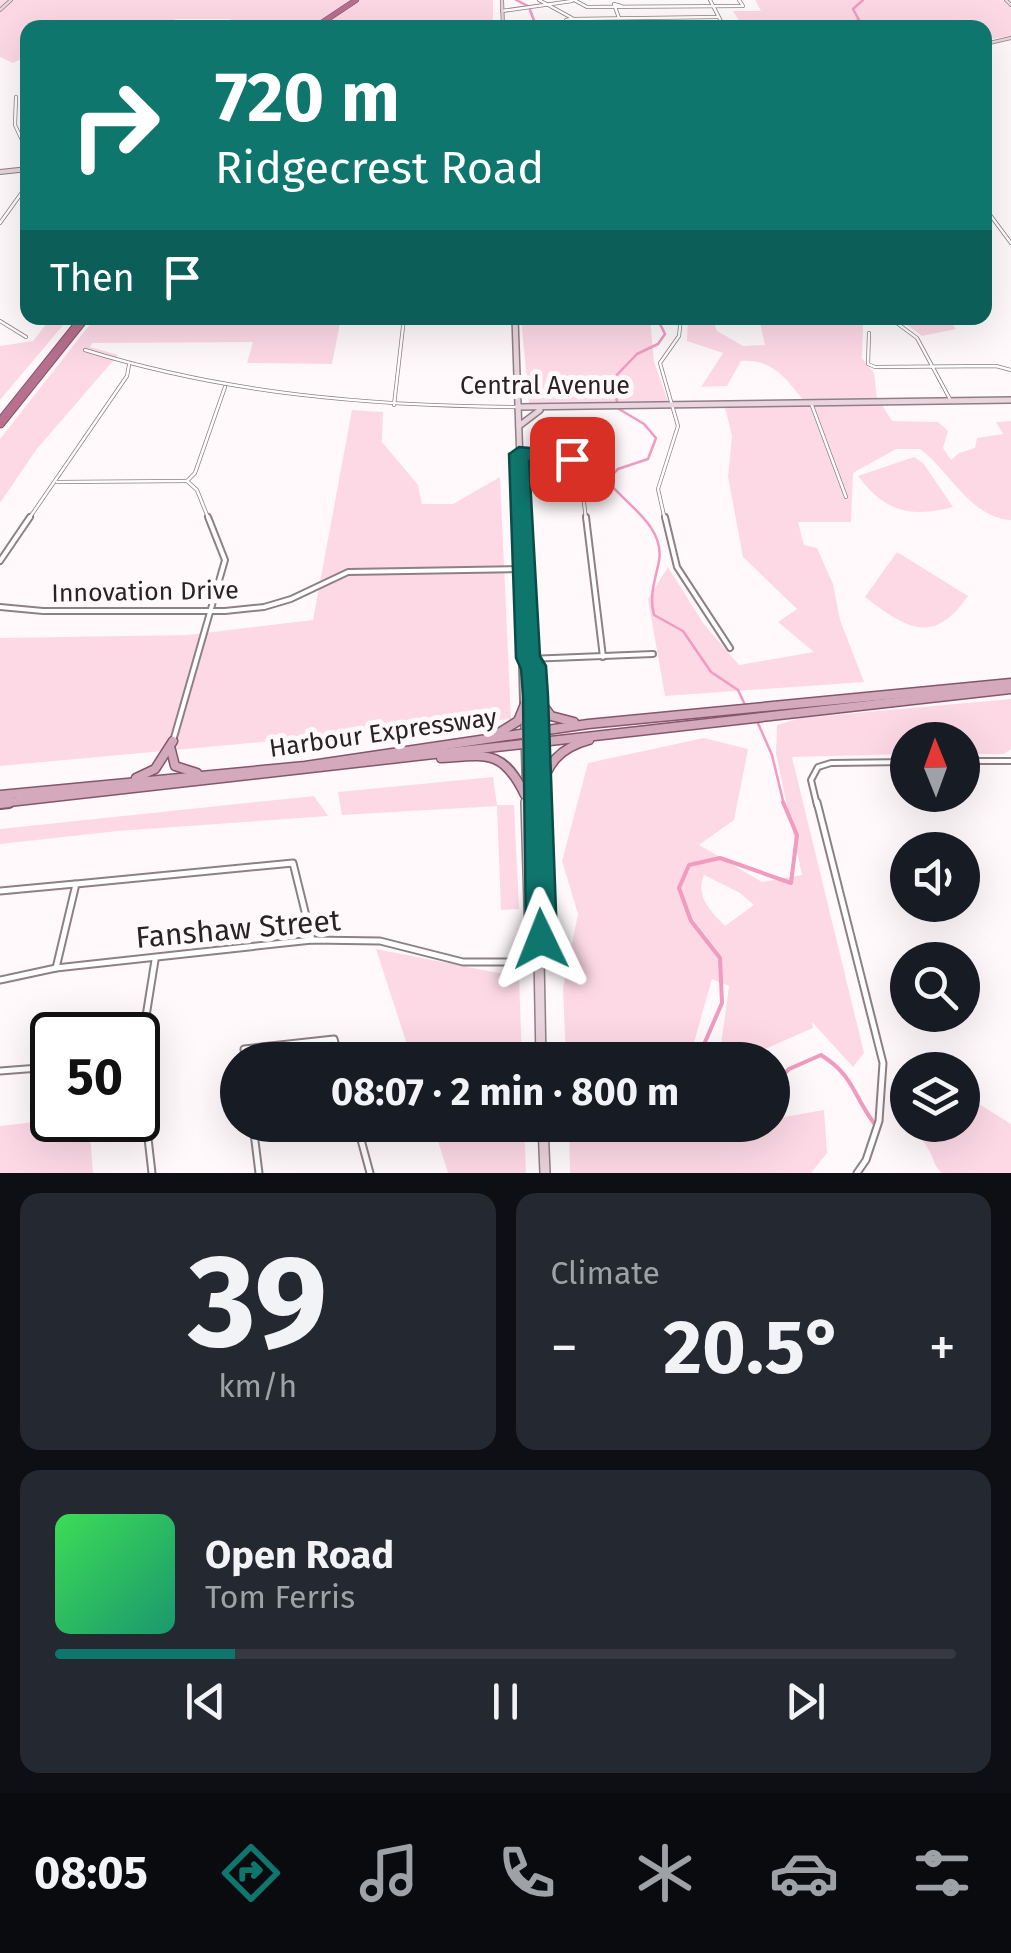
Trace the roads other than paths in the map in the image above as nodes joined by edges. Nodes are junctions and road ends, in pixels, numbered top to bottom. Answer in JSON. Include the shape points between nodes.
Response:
{"nodes":[{"id":1,"x":10,"y":0,"type":"edge"},
{"id":2,"x":354,"y":0,"type":"edge"},
{"id":3,"x":502,"y":0,"type":"edge"},
{"id":4,"x":539,"y":0,"type":"edge"},
{"id":5,"x":575,"y":0,"type":"edge"},
{"id":6,"x":648,"y":0,"type":"edge"},
{"id":7,"x":680,"y":0,"type":"edge"},
{"id":8,"x":710,"y":0,"type":"edge"},
{"id":9,"x":739,"y":0,"type":"edge"},
{"id":10,"x":1006,"y":0,"type":"edge"},
{"id":11,"x":1011,"y":4,"type":"edge"},
{"id":12,"x":549,"y":5,"type":"junction"},
{"id":13,"x":615,"y":6,"type":"junction"},
{"id":14,"x":652,"y":6,"type":"junction"},
{"id":15,"x":683,"y":6,"type":"junction"},
{"id":16,"x":713,"y":6,"type":"junction"},
{"id":17,"x":0,"y":10,"type":"edge"},
{"id":18,"x":502,"y":11,"type":"junction"},
{"id":19,"x":718,"y":17,"type":"junction"},
{"id":20,"x":571,"y":18,"type":"joint"},
{"id":21,"x":619,"y":18,"type":"junction"},
{"id":22,"x":325,"y":20,"type":"edge"},
{"id":23,"x":503,"y":20,"type":"edge"},
{"id":24,"x":720,"y":20,"type":"edge"},
{"id":25,"x":16,"y":98,"type":"dead end"},
{"id":26,"x":20,"y":134,"type":"edge"},
{"id":27,"x":20,"y":195,"type":"edge"},
{"id":28,"x":992,"y":217,"type":"edge"},
{"id":29,"x":0,"y":224,"type":"edge"},
{"id":30,"x":1011,"y":243,"type":"edge"},
{"id":31,"x":0,"y":322,"type":"edge"},
{"id":32,"x":75,"y":325,"type":"edge"},
{"id":33,"x":403,"y":325,"type":"edge"},
{"id":34,"x":515,"y":325,"type":"edge"},
{"id":35,"x":680,"y":325,"type":"edge"},
{"id":36,"x":899,"y":325,"type":"edge"},
{"id":37,"x":869,"y":333,"type":"dead end"},
{"id":38,"x":26,"y":336,"type":"dead end"},
{"id":39,"x":85,"y":350,"type":"dead end"},
{"id":40,"x":130,"y":365,"type":"junction"},
{"id":41,"x":934,"y":368,"type":"junction"},
{"id":42,"x":1011,"y":370,"type":"edge"},
{"id":43,"x":225,"y":388,"type":"junction"},
{"id":44,"x":1011,"y":400,"type":"edge"},
{"id":45,"x":952,"y":401,"type":"junction"},
{"id":46,"x":812,"y":403,"type":"junction"},
{"id":47,"x":394,"y":405,"type":"junction"},
{"id":48,"x":672,"y":405,"type":"junction"},
{"id":49,"x":550,"y":406,"type":"junction"},
{"id":50,"x":518,"y":407,"type":"junction"},
{"id":51,"x":0,"y":420,"type":"edge"},
{"id":52,"x":518,"y":426,"type":"junction"},
{"id":53,"x":519,"y":454,"type":"junction"},
{"id":54,"x":187,"y":481,"type":"junction"},
{"id":55,"x":54,"y":482,"type":"junction"},
{"id":56,"x":846,"y":496,"type":"dead end"},
{"id":57,"x":0,"y":561,"type":"edge"},
{"id":58,"x":523,"y":569,"type":"junction"},
{"id":59,"x":0,"y":606,"type":"edge"},
{"id":60,"x":212,"y":611,"type":"junction"},
{"id":61,"x":730,"y":648,"type":"dead end"},
{"id":62,"x":652,"y":654,"type":"dead end"},
{"id":63,"x":603,"y":656,"type":"junction"},
{"id":64,"x":528,"y":658,"type":"junction"},
{"id":65,"x":1011,"y":686,"type":"edge"},
{"id":66,"x":536,"y":696,"type":"junction"},
{"id":67,"x":524,"y":704,"type":"junction"},
{"id":68,"x":733,"y":713,"type":"junction"},
{"id":69,"x":588,"y":724,"type":"junction"},
{"id":70,"x":639,"y":729,"type":"junction"},
{"id":71,"x":489,"y":737,"type":"junction"},
{"id":72,"x":537,"y":737,"type":"junction"},
{"id":73,"x":524,"y":738,"type":"junction"},
{"id":74,"x":172,"y":741,"type":"junction"},
{"id":75,"x":392,"y":760,"type":"junction"},
{"id":76,"x":980,"y":761,"type":"edge"},
{"id":77,"x":1011,"y":761,"type":"edge"},
{"id":78,"x":890,"y":762,"type":"edge"},
{"id":79,"x":241,"y":773,"type":"junction"},
{"id":80,"x":89,"y":787,"type":"junction"},
{"id":81,"x":538,"y":793,"type":"junction"},
{"id":82,"x":525,"y":794,"type":"junction"},
{"id":83,"x":0,"y":796,"type":"edge"},
{"id":84,"x":0,"y":804,"type":"edge"},
{"id":85,"x":76,"y":884,"type":"junction"},
{"id":86,"x":0,"y":891,"type":"edge"},
{"id":87,"x":312,"y":940,"type":"junction"},
{"id":88,"x":155,"y":958,"type":"junction"},
{"id":89,"x":538,"y":962,"type":"junction"},
{"id":90,"x":56,"y":968,"type":"junction"},
{"id":91,"x":0,"y":980,"type":"edge"},
{"id":92,"x":146,"y":1012,"type":"edge"},
{"id":93,"x":309,"y":1042,"type":"edge"},
{"id":94,"x":335,"y":1042,"type":"edge"},
{"id":95,"x":540,"y":1042,"type":"edge"},
{"id":96,"x":30,"y":1069,"type":"edge"},
{"id":97,"x":0,"y":1071,"type":"edge"},
{"id":98,"x":882,"y":1092,"type":"joint"},
{"id":99,"x":148,"y":1142,"type":"edge"},
{"id":100,"x":255,"y":1142,"type":"edge"},
{"id":101,"x":362,"y":1142,"type":"edge"},
{"id":102,"x":544,"y":1142,"type":"edge"},
{"id":103,"x":152,"y":1173,"type":"edge"},
{"id":104,"x":259,"y":1173,"type":"edge"},
{"id":105,"x":370,"y":1173,"type":"edge"},
{"id":106,"x":545,"y":1173,"type":"edge"},
{"id":107,"x":857,"y":1173,"type":"edge"}],
"edges":[{"from":1,"to":17,"type":"main road"},
{"from":2,"to":22,"type":"highway"},
{"from":3,"to":18,"type":"main road"},
{"from":4,"to":12,"type":"street"},
{"from":5,"to":12,"type":"street"},
{"from":5,"to":13,"type":"street"},
{"from":6,"to":14,"type":"street"},
{"from":7,"to":15,"type":"street"},
{"from":8,"to":16,"type":"street"},
{"from":9,"to":16,"type":"street","via":[[743,6]]},
{"from":10,"to":11,"type":"main road"},
{"from":12,"to":18,"type":"street"},
{"from":12,"to":20,"type":"street"},
{"from":13,"to":14,"type":"street"},
{"from":13,"to":21,"type":"street"},
{"from":14,"to":15,"type":"street"},
{"from":15,"to":16,"type":"street"},
{"from":16,"to":19,"type":"street"},
{"from":18,"to":23,"type":"main road"},
{"from":19,"to":21,"type":"street"},
{"from":19,"to":24,"type":"street"},
{"from":20,"to":21,"type":"street"},
{"from":25,"to":26,"type":"street"},
{"from":27,"to":29,"type":"street"},
{"from":28,"to":30,"type":"street"},
{"from":31,"to":38,"type":"street"},
{"from":32,"to":51,"type":"highway"},
{"from":33,"to":47,"type":"street"},
{"from":34,"to":50,"type":"main road"},
{"from":35,"to":48,"type":"street","via":[[660,365]]},
{"from":36,"to":41,"type":"street","via":[[917,338]]},
{"from":37,"to":41,"type":"street","via":[[870,366]]},
{"from":39,"to":40,"type":"street","name":"Central Avenue"},
{"from":40,"to":43,"type":"street","name":"Central Avenue"},
{"from":40,"to":55,"type":"street"},
{"from":41,"to":42,"type":"street"},
{"from":41,"to":45,"type":"street"},
{"from":43,"to":47,"type":"street","name":"Central Avenue"},
{"from":43,"to":54,"type":"street"},
{"from":44,"to":45,"type":"main road","name":"Central Avenue"},
{"from":45,"to":46,"type":"main road","name":"Central Avenue"},
{"from":46,"to":48,"type":"main road","name":"Central Avenue"},
{"from":46,"to":56,"type":"street"},
{"from":47,"to":50,"type":"street","name":"Central Avenue"},
{"from":48,"to":49,"type":"main road","name":"Central Avenue"},
{"from":48,"to":61,"type":"street","via":[[678,426],[658,489],[672,551]]},
{"from":49,"to":50,"type":"main road","name":"Central Avenue"},
{"from":49,"to":52,"type":"main road"},
{"from":50,"to":52,"type":"main road"},
{"from":52,"to":53,"type":"main road"},
{"from":53,"to":58,"type":"main road"},
{"from":53,"to":63,"type":"street","via":[[562,455],[580,467]]},
{"from":54,"to":55,"type":"street"},
{"from":54,"to":60,"type":"street","via":[[225,553]]},
{"from":55,"to":57,"type":"street"},
{"from":58,"to":60,"type":"street","name":"Innovation Drive","via":[[348,572],[264,607]]},
{"from":58,"to":64,"type":"main road"},
{"from":59,"to":60,"type":"street","name":"Innovation Drive"},
{"from":60,"to":74,"type":"street"},
{"from":62,"to":63,"type":"street"},
{"from":63,"to":64,"type":"street"},
{"from":64,"to":66,"type":"main road"},
{"from":64,"to":67,"type":"main road"},
{"from":65,"to":68,"type":"main road","name":"Harbour Expressway"},
{"from":66,"to":69,"type":"main road","via":[[556,718]]},
{"from":66,"to":72,"type":"main road"},
{"from":67,"to":71,"type":"main road","via":[[510,727]]},
{"from":67,"to":73,"type":"main road"},
{"from":68,"to":69,"type":"main road","name":"Harbour Expressway"},
{"from":68,"to":70,"type":"main road","name":"Harbour Expressway"},
{"from":69,"to":72,"type":"main road","name":"Harbour Expressway"},
{"from":70,"to":72,"type":"main road","name":"Harbour Expressway"},
{"from":70,"to":81,"type":"main road","via":[[556,752]]},
{"from":71,"to":73,"type":"main road","name":"Harbour Expressway"},
{"from":71,"to":79,"type":"main road","name":"Harbour Expressway"},
{"from":72,"to":73,"type":"main road","name":"Harbour Expressway"},
{"from":72,"to":81,"type":"main road"},
{"from":73,"to":75,"type":"main road","name":"Harbour Expressway"},
{"from":73,"to":82,"type":"main road"},
{"from":74,"to":79,"type":"main road","via":[[172,761],[183,772]]},
{"from":74,"to":80,"type":"main road","via":[[147,774]]},
{"from":75,"to":82,"type":"main road","via":[[496,756],[510,762]]},
{"from":75,"to":84,"type":"main road","name":"Harbour Expressway"},
{"from":76,"to":77,"type":"street"},
{"from":78,"to":98,"type":"street","via":[[831,763],[811,780],[883,1063]]},
{"from":79,"to":80,"type":"main road","name":"Harbour Expressway"},
{"from":80,"to":83,"type":"main road","name":"Harbour Expressway"},
{"from":81,"to":89,"type":"main road"},
{"from":82,"to":89,"type":"main road","via":[[530,940]]},
{"from":85,"to":86,"type":"street"},
{"from":85,"to":87,"type":"street","via":[[293,863]]},
{"from":85,"to":90,"type":"street"},
{"from":87,"to":88,"type":"street","name":"Fanshaw Street"},
{"from":87,"to":89,"type":"street","name":"Fanshaw Street","via":[[380,941],[464,962]]},
{"from":88,"to":90,"type":"street","name":"Fanshaw Street"},
{"from":88,"to":92,"type":"street"},
{"from":89,"to":95,"type":"main road"},
{"from":90,"to":91,"type":"street","name":"Fanshaw Street"},
{"from":93,"to":94,"type":"street"},
{"from":96,"to":97,"type":"street"},
{"from":98,"to":107,"type":"street"},
{"from":99,"to":103,"type":"street"},
{"from":100,"to":104,"type":"street"},
{"from":101,"to":105,"type":"street"},
{"from":102,"to":106,"type":"main road"}]}
